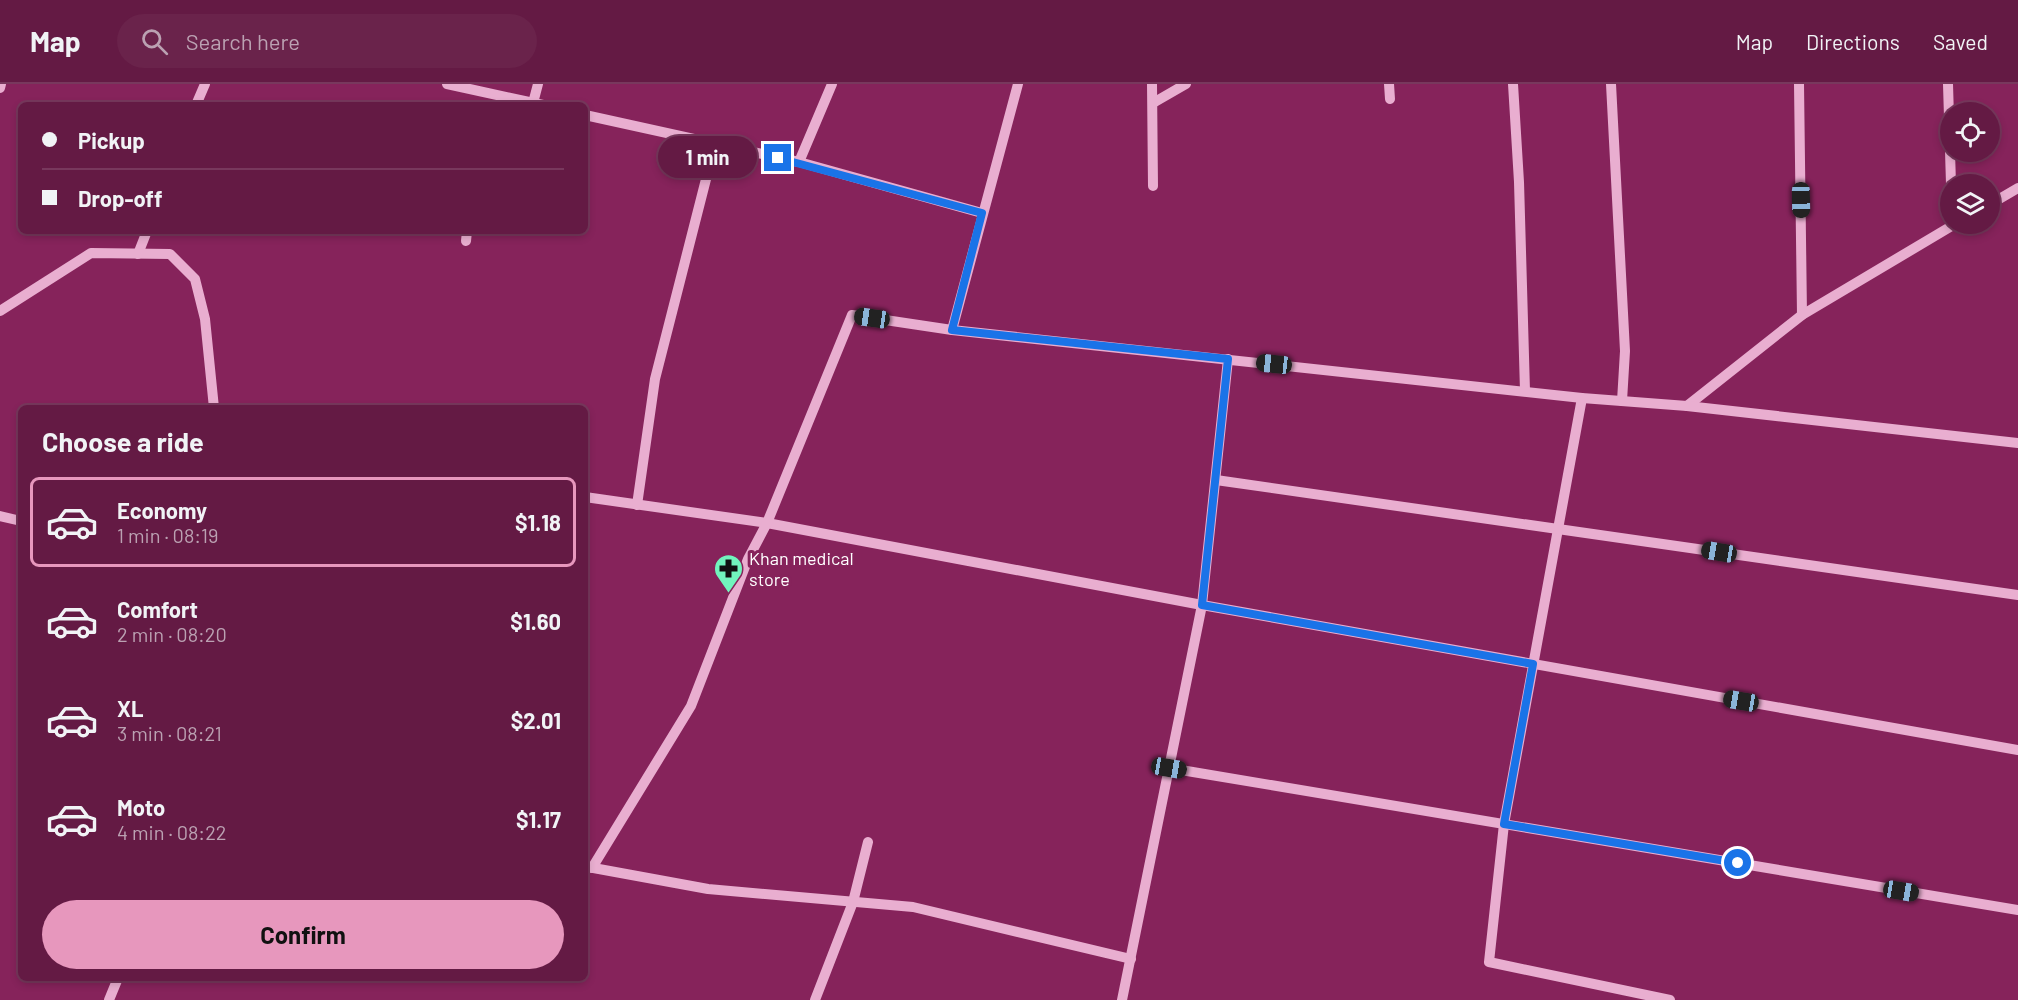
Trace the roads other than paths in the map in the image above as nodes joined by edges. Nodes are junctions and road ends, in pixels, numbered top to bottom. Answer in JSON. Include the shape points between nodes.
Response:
{"nodes":[{"id":1,"x":204,"y":84,"type":"edge"},
{"id":2,"x":447,"y":84,"type":"edge"},
{"id":3,"x":538,"y":84,"type":"edge"},
{"id":4,"x":832,"y":84,"type":"edge"},
{"id":5,"x":1018,"y":84,"type":"edge"},
{"id":6,"x":1152,"y":84,"type":"edge"},
{"id":7,"x":1186,"y":84,"type":"edge"},
{"id":8,"x":1389,"y":84,"type":"edge"},
{"id":9,"x":1513,"y":84,"type":"edge"},
{"id":10,"x":1611,"y":84,"type":"edge"},
{"id":11,"x":1799,"y":84,"type":"edge"},
{"id":12,"x":1948,"y":84,"type":"edge"},
{"id":13,"x":490,"y":99,"type":"edge"},
{"id":14,"x":1390,"y":99,"type":"dead end"},
{"id":15,"x":197,"y":102,"type":"edge"},
{"id":16,"x":519,"y":102,"type":"edge"},
{"id":17,"x":538,"y":102,"type":"edge"},
{"id":18,"x":1153,"y":103,"type":"junction"},
{"id":19,"x":588,"y":115,"type":"edge"},
{"id":20,"x":715,"y":144,"type":"junction"},
{"id":21,"x":799,"y":162,"type":"junction"},
{"id":22,"x":1951,"y":174,"type":"edge"},
{"id":23,"x":1153,"y":186,"type":"dead end"},
{"id":24,"x":2018,"y":188,"type":"edge"},
{"id":25,"x":2000,"y":199,"type":"edge"},
{"id":26,"x":982,"y":213,"type":"junction"},
{"id":27,"x":1940,"y":232,"type":"edge"},
{"id":28,"x":146,"y":234,"type":"edge"},
{"id":29,"x":138,"y":254,"type":"junction"},
{"id":30,"x":0,"y":311,"type":"edge"},
{"id":31,"x":1802,"y":315,"type":"junction"},
{"id":32,"x":952,"y":330,"type":"junction"},
{"id":33,"x":1228,"y":359,"type":"junction"},
{"id":34,"x":1525,"y":391,"type":"junction"},
{"id":35,"x":1582,"y":398,"type":"junction"},
{"id":36,"x":1622,"y":401,"type":"junction"},
{"id":37,"x":214,"y":405,"type":"edge"},
{"id":38,"x":1688,"y":406,"type":"junction"},
{"id":39,"x":2018,"y":443,"type":"edge"},
{"id":40,"x":1216,"y":480,"type":"junction"},
{"id":41,"x":588,"y":497,"type":"edge"},
{"id":42,"x":637,"y":505,"type":"junction"},
{"id":43,"x":0,"y":516,"type":"edge"},
{"id":44,"x":18,"y":520,"type":"edge"},
{"id":45,"x":767,"y":523,"type":"junction"},
{"id":46,"x":1558,"y":529,"type":"junction"},
{"id":47,"x":2018,"y":595,"type":"edge"},
{"id":48,"x":1202,"y":605,"type":"junction"},
{"id":49,"x":1533,"y":664,"type":"junction"},
{"id":50,"x":2018,"y":750,"type":"edge"},
{"id":51,"x":1169,"y":768,"type":"junction"},
{"id":52,"x":1504,"y":824,"type":"junction"},
{"id":53,"x":868,"y":842,"type":"dead end"},
{"id":54,"x":589,"y":867,"type":"edge"},
{"id":55,"x":853,"y":902,"type":"junction"},
{"id":56,"x":2018,"y":910,"type":"edge"},
{"id":57,"x":1131,"y":959,"type":"junction"},
{"id":58,"x":117,"y":981,"type":"edge"},
{"id":59,"x":109,"y":1000,"type":"edge"},
{"id":60,"x":815,"y":1000,"type":"edge"},
{"id":61,"x":1122,"y":1000,"type":"edge"},
{"id":62,"x":1670,"y":1000,"type":"edge"}],
"edges":[{"from":1,"to":15,"type":"street"},
{"from":2,"to":13,"type":"street"},
{"from":3,"to":17,"type":"street"},
{"from":4,"to":21,"type":"street"},
{"from":5,"to":26,"type":"street"},
{"from":6,"to":18,"type":"street"},
{"from":7,"to":18,"type":"street"},
{"from":8,"to":14,"type":"street"},
{"from":9,"to":34,"type":"street","via":[[1520,182]]},
{"from":10,"to":36,"type":"street","via":[[1624,351]]},
{"from":11,"to":31,"type":"street"},
{"from":12,"to":22,"type":"street"},
{"from":13,"to":16,"type":"street"},
{"from":18,"to":23,"type":"street"},
{"from":19,"to":20,"type":"street"},
{"from":20,"to":21,"type":"street"},
{"from":20,"to":42,"type":"street","via":[[655,379]]},
{"from":21,"to":26,"type":"street"},
{"from":24,"to":25,"type":"street"},
{"from":26,"to":32,"type":"street"},
{"from":27,"to":31,"type":"street"},
{"from":28,"to":29,"type":"street"},
{"from":29,"to":30,"type":"street","via":[[91,253]]},
{"from":29,"to":37,"type":"street","via":[[170,254],[195,279],[205,319]]},
{"from":31,"to":38,"type":"street"},
{"from":32,"to":33,"type":"street"},
{"from":32,"to":45,"type":"street","via":[[852,315]]},
{"from":33,"to":34,"type":"street"},
{"from":33,"to":40,"type":"street"},
{"from":34,"to":35,"type":"street"},
{"from":35,"to":36,"type":"street"},
{"from":35,"to":46,"type":"street"},
{"from":36,"to":38,"type":"street"},
{"from":38,"to":39,"type":"street"},
{"from":40,"to":46,"type":"street"},
{"from":40,"to":48,"type":"street"},
{"from":41,"to":42,"type":"street"},
{"from":42,"to":45,"type":"street"},
{"from":43,"to":44,"type":"street"},
{"from":45,"to":48,"type":"street"},
{"from":45,"to":54,"type":"street","via":[[748,559],[691,706]]},
{"from":46,"to":47,"type":"street"},
{"from":46,"to":49,"type":"street"},
{"from":48,"to":49,"type":"street"},
{"from":48,"to":51,"type":"street"},
{"from":49,"to":50,"type":"street"},
{"from":49,"to":52,"type":"street"},
{"from":51,"to":52,"type":"street"},
{"from":51,"to":57,"type":"street"},
{"from":52,"to":56,"type":"street"},
{"from":52,"to":62,"type":"street","via":[[1489,962]]},
{"from":53,"to":55,"type":"street"},
{"from":54,"to":55,"type":"street","via":[[708,889]]},
{"from":55,"to":57,"type":"street","via":[[913,907]]},
{"from":55,"to":60,"type":"street"},
{"from":57,"to":61,"type":"street"},
{"from":58,"to":59,"type":"street"}]}
